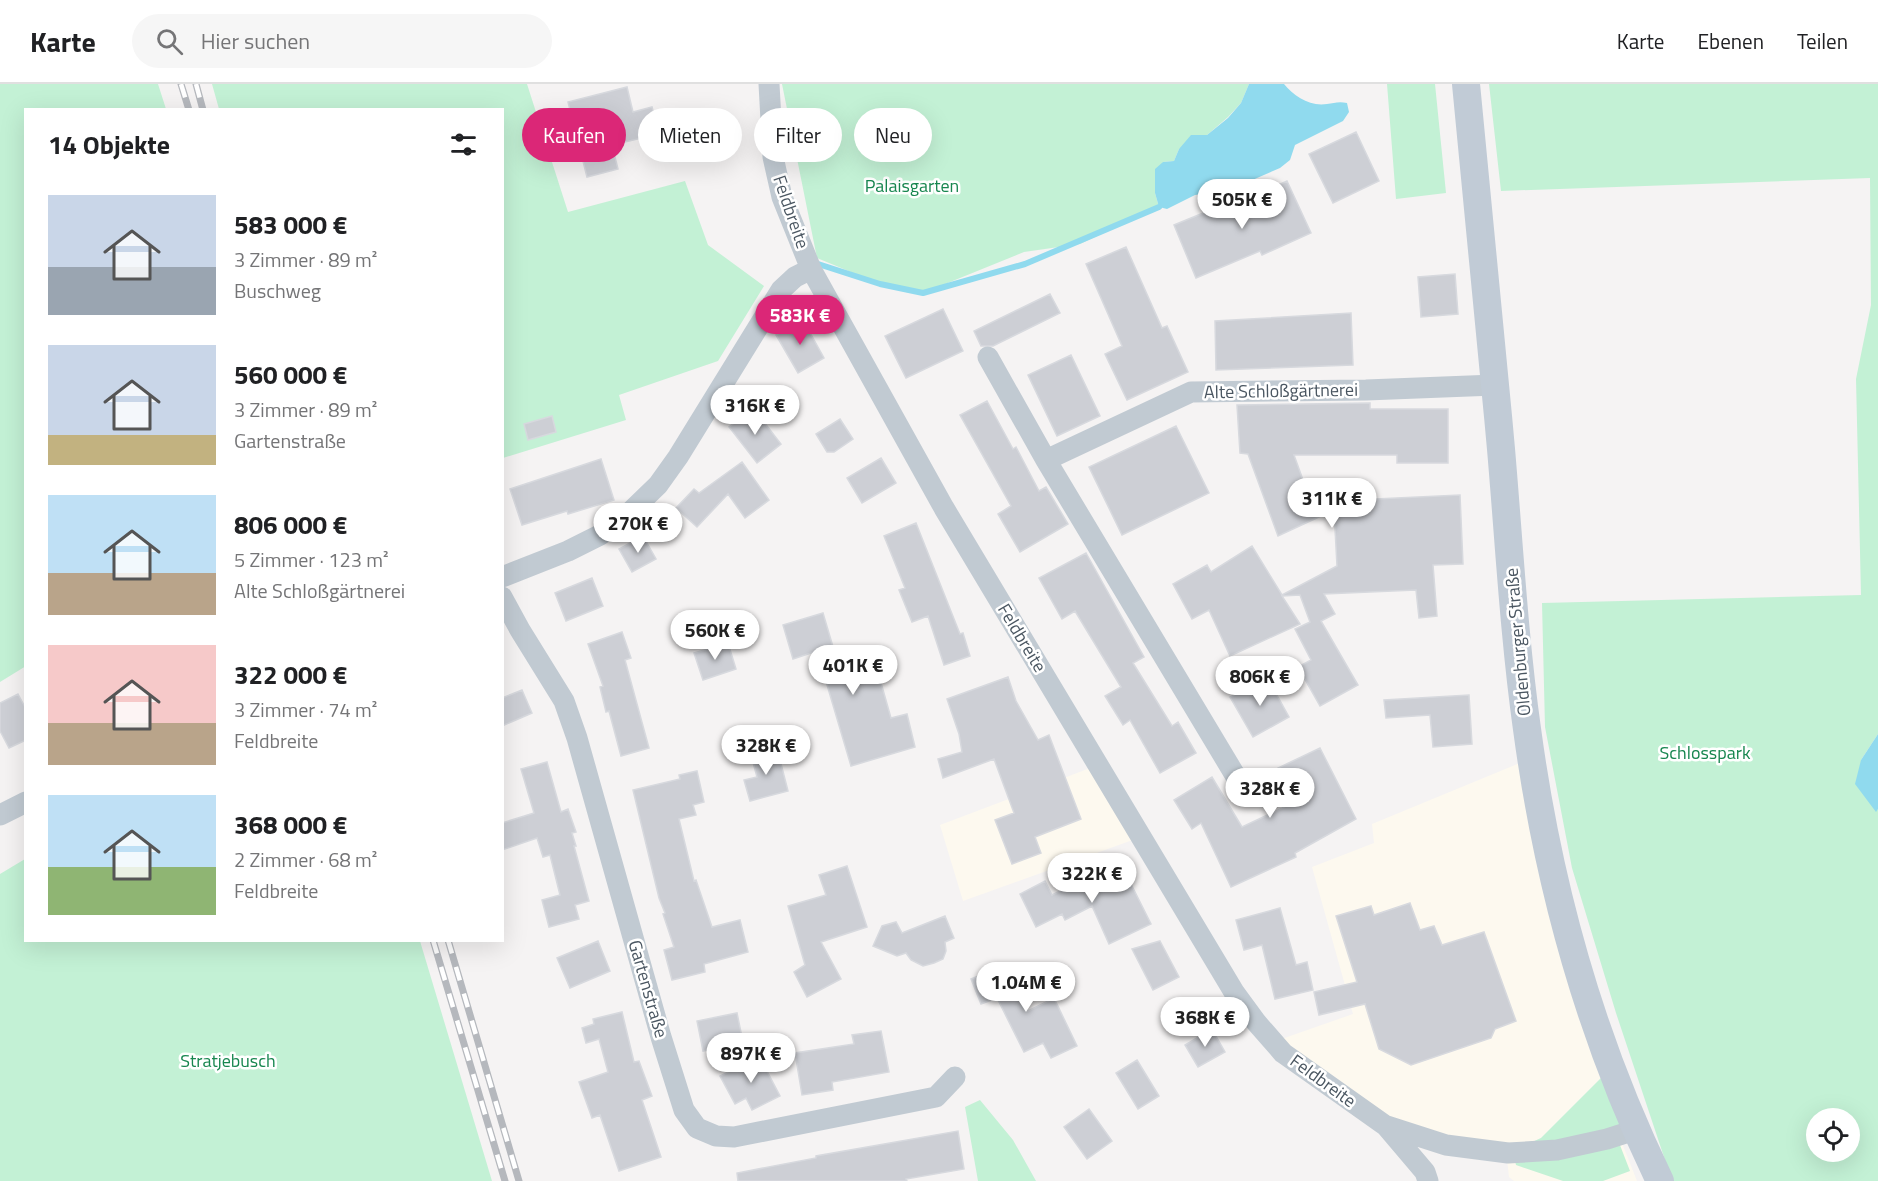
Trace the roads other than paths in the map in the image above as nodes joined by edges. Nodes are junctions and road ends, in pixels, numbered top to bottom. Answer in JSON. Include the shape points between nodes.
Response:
{"nodes":[{"id":1,"x":769,"y":84,"type":"edge"},
{"id":2,"x":1466,"y":84,"type":"edge"},
{"id":3,"x":811,"y":269,"type":"junction"},
{"id":4,"x":988,"y":357,"type":"dead end"},
{"id":5,"x":1495,"y":385,"type":"junction"},
{"id":6,"x":1046,"y":460,"type":"junction"},
{"id":7,"x":504,"y":577,"type":"edge"},
{"id":8,"x":504,"y":601,"type":"edge"},
{"id":9,"x":1247,"y":795,"type":"dead end"},
{"id":10,"x":24,"y":803,"type":"edge"},
{"id":11,"x":0,"y":815,"type":"edge"},
{"id":12,"x":955,"y":1077,"type":"dead end"},
{"id":13,"x":1386,"y":1126,"type":"junction"},
{"id":14,"x":1635,"y":1130,"type":"junction"},
{"id":15,"x":1428,"y":1181,"type":"edge"},
{"id":16,"x":1660,"y":1181,"type":"edge"}],
"edges":[{"from":1,"to":3,"type":"street","name":"Feldbreite","via":[[775,167],[782,196]]},
{"from":2,"to":5,"type":"street","name":"Oldenburger Straße"},
{"from":3,"to":7,"type":"street","via":[[781,290],[678,457],[652,491],[600,535]]},
{"from":3,"to":13,"type":"street","name":"Feldbreite","via":[[944,508],[1234,992],[1283,1053]]},
{"from":4,"to":6,"type":"street"},
{"from":5,"to":6,"type":"street","name":"Alte Schloßgärtnerei","via":[[1191,392]]},
{"from":5,"to":14,"type":"street","name":"Oldenburger Straße","via":[[1527,729],[1548,849],[1585,993]]},
{"from":6,"to":9,"type":"street"},
{"from":8,"to":12,"type":"street","name":"Gartenstraße","via":[[564,702],[661,1037],[684,1110],[697,1128],[716,1136],[764,1132],[936,1097]]},
{"from":10,"to":11,"type":"street"},
{"from":13,"to":14,"type":"street","name":"Feldbreite","via":[[1446,1145],[1508,1153],[1557,1150]]},
{"from":13,"to":15,"type":"street","name":"Feldbreite","via":[[1425,1172]]},
{"from":14,"to":16,"type":"street","name":"Oldenburger Straße"}]}
